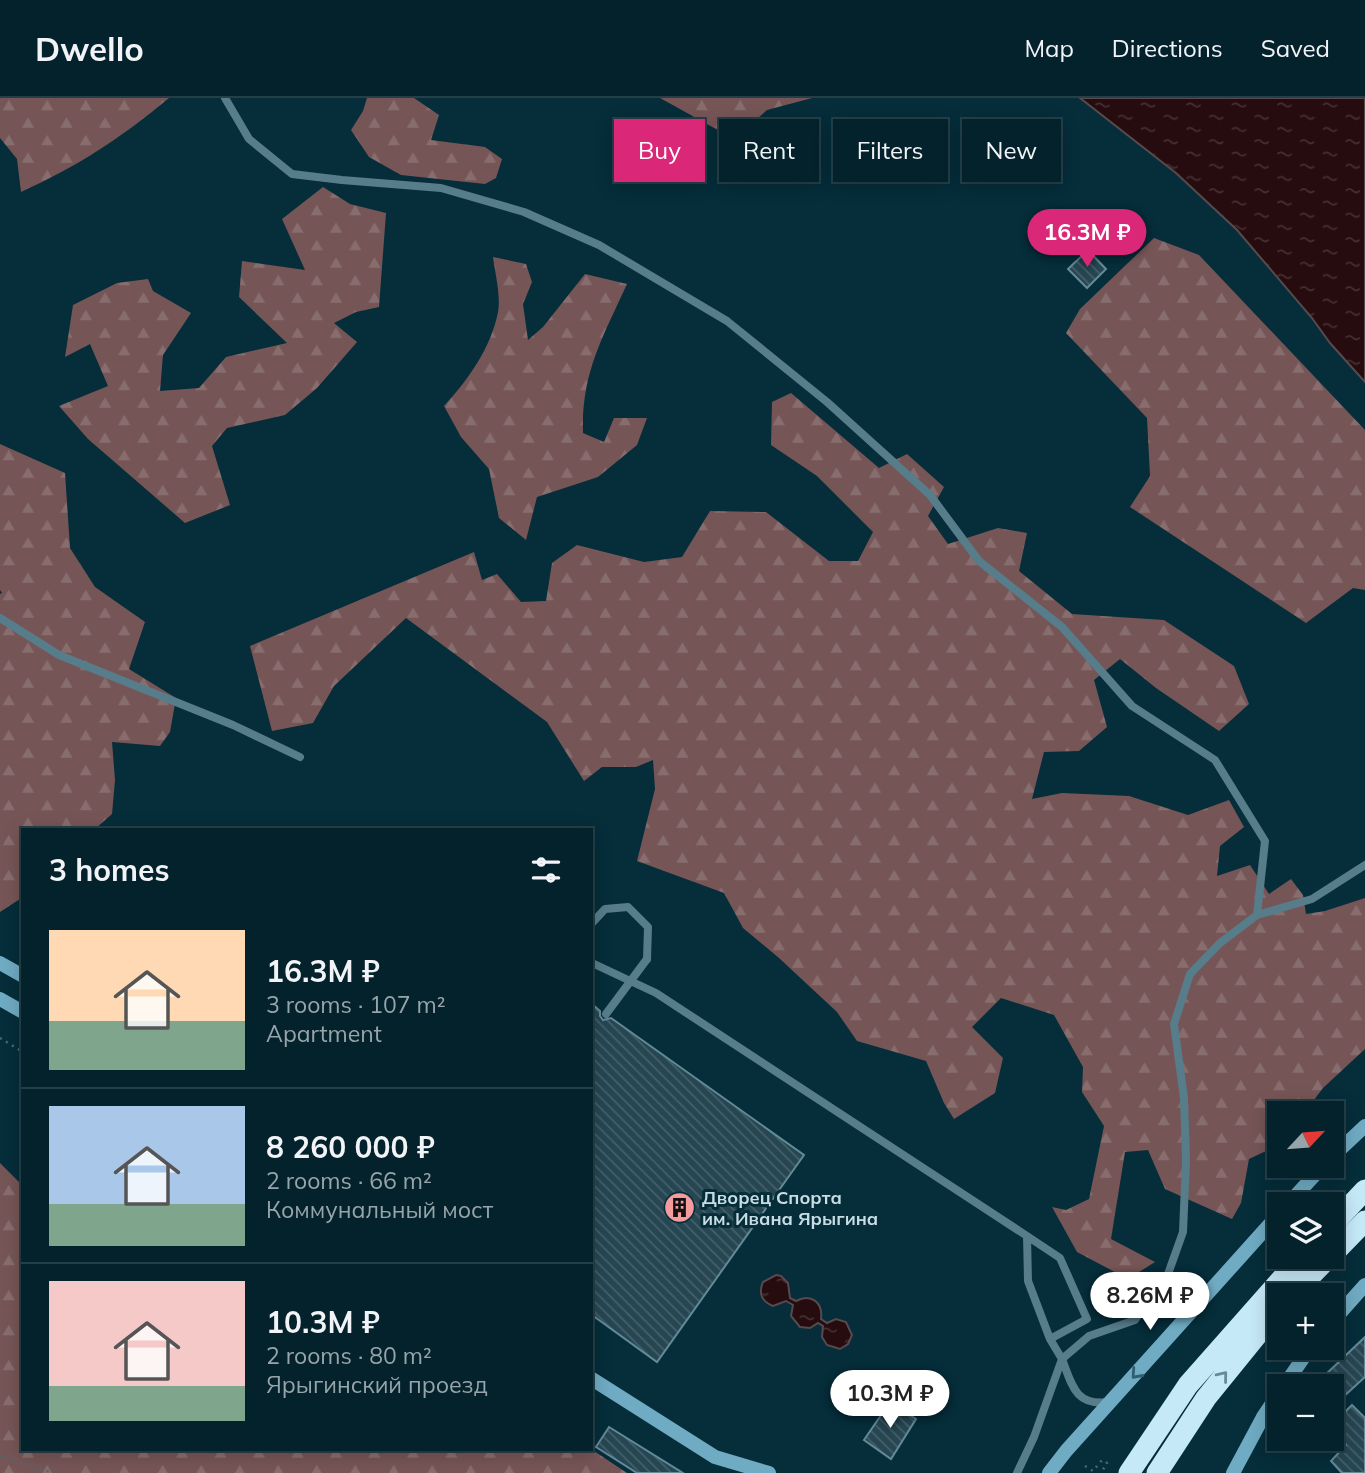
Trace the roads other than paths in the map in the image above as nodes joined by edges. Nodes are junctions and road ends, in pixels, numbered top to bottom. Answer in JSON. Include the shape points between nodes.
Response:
{"nodes":[{"id":1,"x":225,"y":98,"type":"edge"},
{"id":2,"x":0,"y":618,"type":"edge"},
{"id":3,"x":300,"y":757,"type":"dead end"},
{"id":4,"x":1365,"y":865,"type":"edge"},
{"id":5,"x":1257,"y":915,"type":"junction"},
{"id":6,"x":593,"y":922,"type":"edge"},
{"id":7,"x":593,"y":962,"type":"edge"},
{"id":8,"x":0,"y":963,"type":"edge"},
{"id":9,"x":21,"y":975,"type":"edge"},
{"id":10,"x":0,"y":999,"type":"edge"},
{"id":11,"x":21,"y":1011,"type":"edge"},
{"id":12,"x":606,"y":1014,"type":"dead end"},
{"id":13,"x":1365,"y":1126,"type":"edge"},
{"id":14,"x":1344,"y":1146,"type":"edge"},
{"id":15,"x":1312,"y":1178,"type":"edge"},
{"id":16,"x":1365,"y":1190,"type":"edge"},
{"id":17,"x":1299,"y":1192,"type":"edge"},
{"id":18,"x":1344,"y":1212,"type":"edge"},
{"id":19,"x":1365,"y":1221,"type":"edge"},
{"id":20,"x":1267,"y":1227,"type":"edge"},
{"id":21,"x":1027,"y":1236,"type":"junction"},
{"id":22,"x":1344,"y":1243,"type":"edge"},
{"id":23,"x":1291,"y":1269,"type":"edge"},
{"id":24,"x":1318,"y":1269,"type":"edge"},
{"id":25,"x":1304,"y":1283,"type":"edge"},
{"id":26,"x":1365,"y":1285,"type":"edge"},
{"id":27,"x":1344,"y":1309,"type":"edge"},
{"id":28,"x":1267,"y":1323,"type":"edge"},
{"id":29,"x":1050,"y":1339,"type":"junction"},
{"id":30,"x":1062,"y":1359,"type":"junction"},
{"id":31,"x":593,"y":1380,"type":"edge"},
{"id":32,"x":1111,"y":1402,"type":"junction"},
{"id":33,"x":1267,"y":1411,"type":"edge"},
{"id":34,"x":769,"y":1473,"type":"edge"},
{"id":35,"x":1017,"y":1473,"type":"edge"},
{"id":36,"x":1048,"y":1473,"type":"edge"},
{"id":37,"x":1129,"y":1473,"type":"edge"},
{"id":38,"x":1157,"y":1473,"type":"edge"},
{"id":39,"x":1233,"y":1473,"type":"edge"}],
"edges":[{"from":1,"to":5,"type":"lane","via":[[249,139],[292,174],[441,188],[524,212],[599,245],[727,321],[827,402],[930,495],[979,561],[1062,627],[1132,706],[1214,761],[1265,841]]},
{"from":2,"to":3,"type":"lane","via":[[59,654]]},
{"from":4,"to":5,"type":"lane","via":[[1312,899]]},
{"from":5,"to":30,"type":"lane","via":[[1190,974],[1174,1024],[1184,1098],[1183,1232],[1167,1274],[1135,1320],[1088,1336]]},
{"from":6,"to":12,"type":"lane","bridge":true,"via":[[605,909],[628,907],[648,927],[647,959]]},
{"from":7,"to":21,"type":"lane","via":[[656,993]]},
{"from":8,"to":9,"type":"main road"},
{"from":10,"to":11,"type":"main road"},
{"from":13,"to":14,"type":"main road"},
{"from":15,"to":17,"type":"main road"},
{"from":16,"to":18,"type":"highway"},
{"from":19,"to":22,"type":"highway"},
{"from":20,"to":32,"type":"main road","one_way":true},
{"from":21,"to":29,"type":"lane","via":[[1028,1281]]},
{"from":21,"to":29,"type":"lane","via":[[1060,1258],[1087,1319]]},
{"from":23,"to":37,"type":"highway","via":[[1188,1385]]},
{"from":24,"to":25,"type":"highway"},
{"from":26,"to":27,"type":"main road"},
{"from":38,"to":28,"type":"highway","one_way":true,"via":[[1206,1398]]},
{"from":29,"to":30,"type":"lane"},
{"from":30,"to":32,"type":"lane","via":[[1073,1388],[1083,1399],[1094,1404]]},
{"from":30,"to":35,"type":"lane"},
{"from":31,"to":34,"type":"main road","via":[[715,1457]]},
{"from":32,"to":36,"type":"main road"},
{"from":33,"to":39,"type":"main road"}]}
